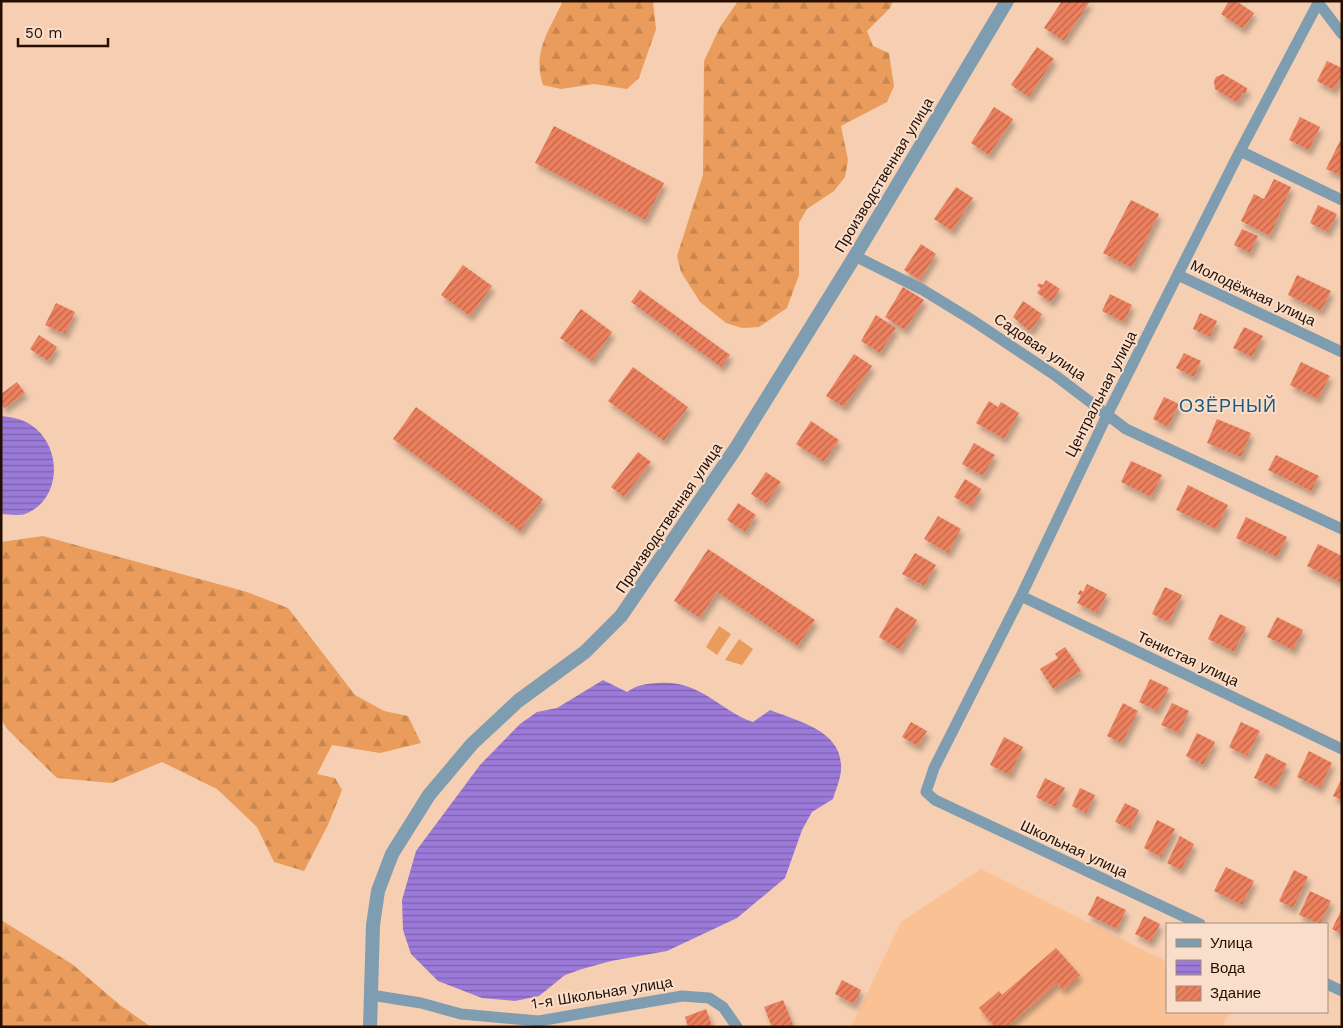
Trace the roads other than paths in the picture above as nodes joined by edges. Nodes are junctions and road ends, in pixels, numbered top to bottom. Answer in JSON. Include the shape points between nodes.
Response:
{"nodes":[{"id":1,"x":1007,"y":1,"type":"edge"},
{"id":2,"x":1317,"y":2,"type":"edge"},
{"id":3,"x":1342,"y":34,"type":"edge"},
{"id":4,"x":1240,"y":151,"type":"junction"},
{"id":5,"x":1342,"y":200,"type":"edge"},
{"id":6,"x":855,"y":256,"type":"junction"},
{"id":7,"x":1178,"y":274,"type":"junction"},
{"id":8,"x":1342,"y":352,"type":"edge"},
{"id":9,"x":1108,"y":413,"type":"junction"},
{"id":10,"x":1342,"y":529,"type":"edge"},
{"id":11,"x":1021,"y":596,"type":"junction"},
{"id":12,"x":1342,"y":749,"type":"edge"},
{"id":13,"x":935,"y":800,"type":"joint"},
{"id":14,"x":1198,"y":923,"type":"edge"},
{"id":15,"x":1328,"y":984,"type":"edge"},
{"id":16,"x":1342,"y":991,"type":"edge"},
{"id":17,"x":370,"y":995,"type":"junction"},
{"id":18,"x":370,"y":1027,"type":"edge"},
{"id":19,"x":737,"y":1027,"type":"edge"}],
"edges":[{"from":1,"to":6,"type":"street","name":"Производственная улица"},
{"from":2,"to":3,"type":"street"},
{"from":2,"to":4,"type":"street","name":"Центральная улица"},
{"from":4,"to":5,"type":"street"},
{"from":4,"to":7,"type":"street","name":"Центральная улица"},
{"from":6,"to":9,"type":"street","name":"Садовая улица","via":[[923,290],[972,320]]},
{"from":6,"to":17,"type":"street","name":"Производственная улица","via":[[736,448],[621,616],[585,652],[518,700],[495,721],[429,795],[392,854],[378,891],[372,925]]},
{"from":7,"to":8,"type":"street","name":"Молодёжная улица"},
{"from":7,"to":9,"type":"street","name":"Центральная улица"},
{"from":9,"to":10,"type":"street","name":"Садовая улица","via":[[1126,429]]},
{"from":9,"to":11,"type":"street","name":"Центральная улица"},
{"from":11,"to":12,"type":"street","name":"Тенистая улица"},
{"from":11,"to":13,"type":"street","name":"Центральная улица","via":[[934,768],[926,792]]},
{"from":13,"to":14,"type":"street","name":"Школьная улица"},
{"from":15,"to":16,"type":"street"},
{"from":17,"to":18,"type":"street","name":"Производственная улица"},
{"from":17,"to":19,"type":"street","name":"1-я Школьная улица","via":[[421,1003],[461,1014],[540,1021],[682,996],[709,998],[723,1007]]}]}
